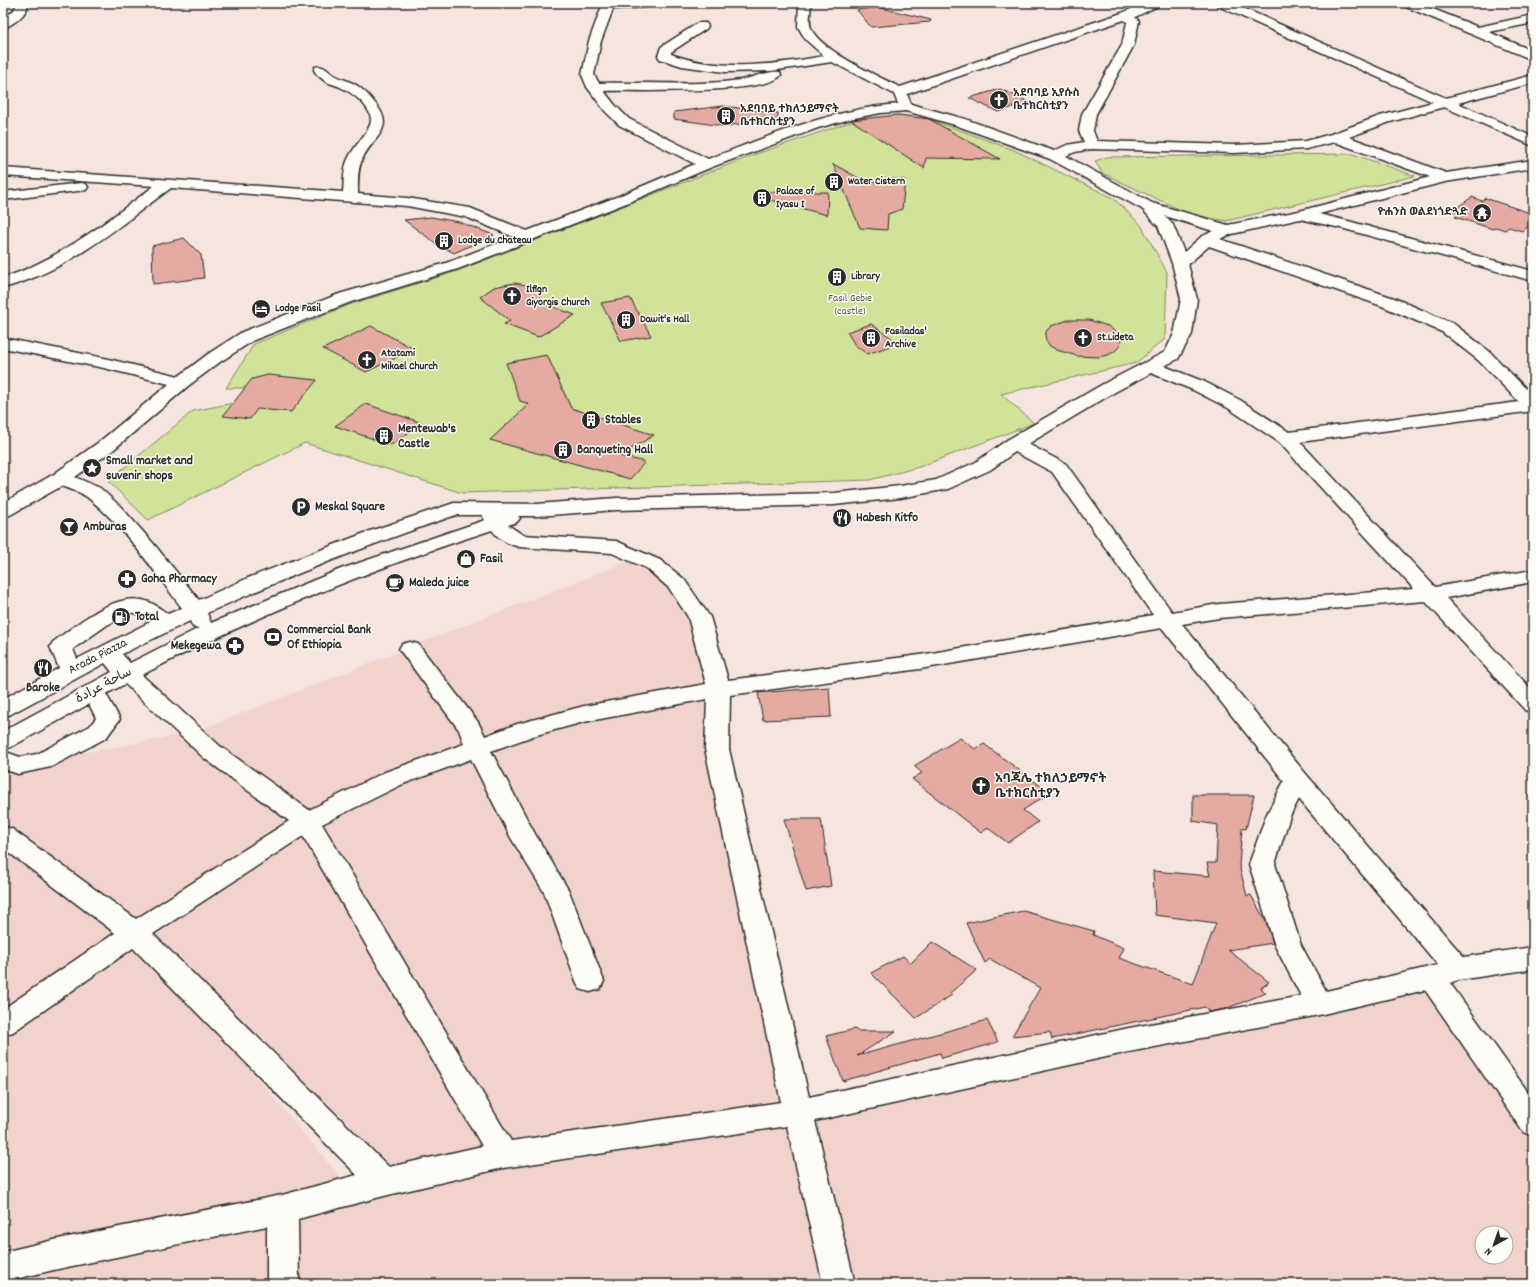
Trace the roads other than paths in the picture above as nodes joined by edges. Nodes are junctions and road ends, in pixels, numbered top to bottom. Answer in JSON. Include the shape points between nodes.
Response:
{"nodes":[{"id":1,"x":22,"y":3,"type":"edge"},
{"id":2,"x":646,"y":3,"type":"edge"},
{"id":3,"x":805,"y":3,"type":"edge"},
{"id":4,"x":1154,"y":3,"type":"edge"},
{"id":5,"x":1222,"y":3,"type":"edge"},
{"id":6,"x":1408,"y":3,"type":"edge"},
{"id":7,"x":609,"y":4,"type":"edge"},
{"id":8,"x":1126,"y":16,"type":"junction"},
{"id":9,"x":1533,"y":19,"type":"edge"},
{"id":10,"x":3,"y":24,"type":"edge"},
{"id":11,"x":702,"y":26,"type":"dead end"},
{"id":12,"x":1477,"y":31,"type":"junction"},
{"id":13,"x":1533,"y":56,"type":"edge"},
{"id":14,"x":834,"y":58,"type":"junction"},
{"id":15,"x":793,"y":65,"type":"junction"},
{"id":16,"x":320,"y":70,"type":"dead end"},
{"id":17,"x":1533,"y":80,"type":"edge"},
{"id":18,"x":594,"y":87,"type":"junction"},
{"id":19,"x":899,"y":92,"type":"junction"},
{"id":20,"x":1445,"y":102,"type":"junction"},
{"id":21,"x":906,"y":107,"type":"junction"},
{"id":22,"x":1336,"y":137,"type":"junction"},
{"id":23,"x":1533,"y":142,"type":"edge"},
{"id":24,"x":1092,"y":146,"type":"junction"},
{"id":25,"x":1055,"y":156,"type":"junction"},
{"id":26,"x":707,"y":164,"type":"junction"},
{"id":27,"x":1533,"y":164,"type":"edge"},
{"id":28,"x":3,"y":172,"type":"edge"},
{"id":29,"x":1445,"y":178,"type":"junction"},
{"id":30,"x":127,"y":180,"type":"junction"},
{"id":31,"x":168,"y":183,"type":"junction"},
{"id":32,"x":3,"y":196,"type":"edge"},
{"id":33,"x":350,"y":197,"type":"junction"},
{"id":34,"x":1147,"y":206,"type":"junction"},
{"id":35,"x":1368,"y":209,"type":"junction"},
{"id":36,"x":1300,"y":215,"type":"junction"},
{"id":37,"x":1227,"y":230,"type":"junction"},
{"id":38,"x":1385,"y":235,"type":"junction"},
{"id":39,"x":528,"y":237,"type":"junction"},
{"id":40,"x":1207,"y":240,"type":"junction"},
{"id":41,"x":1180,"y":263,"type":"junction"},
{"id":42,"x":1533,"y":276,"type":"edge"},
{"id":43,"x":3,"y":283,"type":"edge"},
{"id":44,"x":3,"y":343,"type":"edge"},
{"id":45,"x":1151,"y":367,"type":"junction"},
{"id":46,"x":182,"y":382,"type":"junction"},
{"id":47,"x":1286,"y":438,"type":"junction"},
{"id":48,"x":1014,"y":444,"type":"junction"},
{"id":49,"x":61,"y":478,"type":"junction"},
{"id":50,"x":3,"y":511,"type":"edge"},
{"id":51,"x":492,"y":516,"type":"junction"},
{"id":52,"x":377,"y":535,"type":"junction"},
{"id":53,"x":394,"y":557,"type":"junction"},
{"id":54,"x":1533,"y":576,"type":"edge"},
{"id":55,"x":1431,"y":594,"type":"junction"},
{"id":56,"x":195,"y":610,"type":"junction"},
{"id":57,"x":1167,"y":620,"type":"junction"},
{"id":58,"x":166,"y":623,"type":"junction"},
{"id":59,"x":206,"y":634,"type":"junction"},
{"id":60,"x":410,"y":649,"type":"dead end"},
{"id":61,"x":107,"y":652,"type":"junction"},
{"id":62,"x":71,"y":671,"type":"junction"},
{"id":63,"x":127,"y":674,"type":"junction"},
{"id":64,"x":719,"y":689,"type":"junction"},
{"id":65,"x":94,"y":692,"type":"junction"},
{"id":66,"x":1533,"y":705,"type":"edge"},
{"id":67,"x":3,"y":709,"type":"edge"},
{"id":68,"x":3,"y":740,"type":"edge"},
{"id":69,"x":477,"y":748,"type":"junction"},
{"id":70,"x":3,"y":759,"type":"edge"},
{"id":71,"x":1297,"y":780,"type":"junction"},
{"id":72,"x":307,"y":821,"type":"junction"},
{"id":73,"x":3,"y":835,"type":"edge"},
{"id":74,"x":135,"y":933,"type":"junction"},
{"id":75,"x":1533,"y":958,"type":"edge"},
{"id":76,"x":1458,"y":969,"type":"junction"},
{"id":77,"x":1431,"y":978,"type":"junction"},
{"id":78,"x":590,"y":981,"type":"dead end"},
{"id":79,"x":1319,"y":1004,"type":"junction"},
{"id":80,"x":3,"y":1024,"type":"edge"},
{"id":81,"x":798,"y":1112,"type":"junction"},
{"id":82,"x":1533,"y":1122,"type":"edge"},
{"id":83,"x":503,"y":1155,"type":"junction"},
{"id":84,"x":384,"y":1182,"type":"junction"},
{"id":85,"x":282,"y":1209,"type":"junction"},
{"id":86,"x":3,"y":1266,"type":"edge"},
{"id":87,"x":283,"y":1284,"type":"edge"},
{"id":88,"x":839,"y":1284,"type":"edge"}],
"edges":[{"from":1,"to":10,"type":"street","via":[[17,14]]},
{"from":2,"to":7,"type":"street"},
{"from":3,"to":14,"type":"street","via":[[804,27]]},
{"from":4,"to":8,"type":"street"},
{"from":5,"to":20,"type":"street"},
{"from":6,"to":12,"type":"street"},
{"from":7,"to":18,"type":"street","via":[[595,41],[588,74]]},
{"from":8,"to":19,"type":"street"},
{"from":8,"to":24,"type":"street","via":[[1133,21],[1128,45],[1089,114],[1086,131]]},
{"from":9,"to":12,"type":"street"},
{"from":11,"to":15,"type":"street","via":[[664,50],[664,56],[694,66],[743,68]]},
{"from":12,"to":13,"type":"street"},
{"from":14,"to":15,"type":"street"},
{"from":14,"to":19,"type":"street"},
{"from":15,"to":18,"type":"street","via":[[766,79],[740,84]]},
{"from":16,"to":33,"type":"street","via":[[329,78],[362,95],[375,111],[378,121],[372,136],[355,159]]},
{"from":17,"to":20,"type":"street"},
{"from":18,"to":26,"type":"street","via":[[624,122]]},
{"from":19,"to":21,"type":"street"},
{"from":20,"to":22,"type":"street","via":[[1385,119]]},
{"from":20,"to":23,"type":"street"},
{"from":21,"to":25,"type":"street","via":[[960,122]]},
{"from":21,"to":26,"type":"street","via":[[832,118]]},
{"from":22,"to":24,"type":"street","via":[[1306,145],[1235,149]]},
{"from":22,"to":29,"type":"street"},
{"from":24,"to":25,"type":"street","via":[[1072,148]]},
{"from":25,"to":34,"type":"street"},
{"from":26,"to":39,"type":"street"},
{"from":27,"to":29,"type":"street"},
{"from":28,"to":30,"type":"street"},
{"from":29,"to":35,"type":"street"},
{"from":30,"to":31,"type":"street"},
{"from":30,"to":32,"type":"street"},
{"from":31,"to":33,"type":"street"},
{"from":31,"to":43,"type":"street","via":[[97,235],[51,264],[37,272]]},
{"from":33,"to":39,"type":"street","via":[[406,202],[470,213]]},
{"from":34,"to":37,"type":"street"},
{"from":34,"to":41,"type":"street","name":"ساحة عرادة","via":[[1165,225]]},
{"from":35,"to":36,"type":"street"},
{"from":35,"to":38,"type":"street"},
{"from":36,"to":37,"type":"street"},
{"from":36,"to":38,"type":"street"},
{"from":37,"to":40,"type":"street"},
{"from":38,"to":42,"type":"street"},
{"from":39,"to":46,"type":"street","via":[[452,266],[345,298],[248,336]]},
{"from":40,"to":41,"type":"street"},
{"from":40,"to":47,"type":"street","via":[[1388,302],[1448,328],[1484,356],[1533,406]]},
{"from":41,"to":45,"type":"street","name":"ساحة عرادة","via":[[1189,299],[1183,334],[1172,355]]},
{"from":44,"to":46,"type":"street"},
{"from":45,"to":47,"type":"street","via":[[1234,404]]},
{"from":45,"to":48,"type":"street","name":"ساحة عرادة","via":[[1109,388]]},
{"from":46,"to":49,"type":"street","via":[[106,446]]},
{"from":47,"to":55,"type":"street"},
{"from":48,"to":51,"type":"street","name":"ساحة عرادة","via":[[983,466],[941,485],[900,492],[834,499],[616,504]]},
{"from":48,"to":57,"type":"street","via":[[1059,468]]},
{"from":49,"to":50,"type":"street"},
{"from":49,"to":56,"type":"street","via":[[93,492],[114,511]]},
{"from":51,"to":52,"type":"street","name":"Arada Piazza","via":[[454,509]]},
{"from":51,"to":53,"type":"street","name":"ساحة عرادة"},
{"from":51,"to":64,"type":"street","via":[[503,532],[519,540],[616,547],[653,564],[677,584],[699,617]]},
{"from":52,"to":53,"type":"street"},
{"from":52,"to":56,"type":"street","name":"Arada Piazza"},
{"from":53,"to":59,"type":"street","name":"ساحة عرادة","via":[[254,612]]},
{"from":54,"to":55,"type":"street"},
{"from":55,"to":57,"type":"street","via":[[1219,611]]},
{"from":55,"to":66,"type":"street"},
{"from":56,"to":58,"type":"street","name":"Arada Piazza"},
{"from":56,"to":59,"type":"street"},
{"from":57,"to":64,"type":"street","via":[[920,662]]},
{"from":57,"to":71,"type":"street"},
{"from":58,"to":61,"type":"street","name":"Arada Piazza"},
{"from":58,"to":62,"type":"street","via":[[140,606],[126,606],[93,623],[61,647]]},
{"from":59,"to":63,"type":"street","name":"ساحة عرادة"},
{"from":60,"to":69,"type":"street","via":[[470,728]]},
{"from":61,"to":62,"type":"street","name":"Arada Piazza"},
{"from":61,"to":63,"type":"street"},
{"from":62,"to":67,"type":"street","name":"Arada Piazza"},
{"from":63,"to":65,"type":"street","name":"ساحة عرادة"},
{"from":63,"to":72,"type":"street","via":[[212,752]]},
{"from":64,"to":69,"type":"street","via":[[584,714],[525,730]]},
{"from":64,"to":81,"type":"street","via":[[717,748]]},
{"from":65,"to":68,"type":"street","name":"ساحة عرادة"},
{"from":65,"to":70,"type":"street","via":[[108,719],[98,732],[43,761],[18,766]]},
{"from":69,"to":72,"type":"street","via":[[394,778]]},
{"from":69,"to":78,"type":"street","via":[[524,838],[556,891]]},
{"from":71,"to":76,"type":"street"},
{"from":71,"to":79,"type":"street","via":[[1278,816],[1262,864],[1288,946]]},
{"from":72,"to":74,"type":"street"},
{"from":72,"to":83,"type":"street"},
{"from":73,"to":74,"type":"street"},
{"from":74,"to":80,"type":"street"},
{"from":74,"to":84,"type":"street"},
{"from":75,"to":76,"type":"street"},
{"from":76,"to":77,"type":"street"},
{"from":77,"to":79,"type":"street"},
{"from":77,"to":82,"type":"street"},
{"from":79,"to":81,"type":"street","via":[[1129,1040]]},
{"from":81,"to":83,"type":"street"},
{"from":81,"to":88,"type":"street"},
{"from":83,"to":84,"type":"street"},
{"from":84,"to":85,"type":"street"},
{"from":85,"to":86,"type":"street"},
{"from":85,"to":87,"type":"street"}]}
